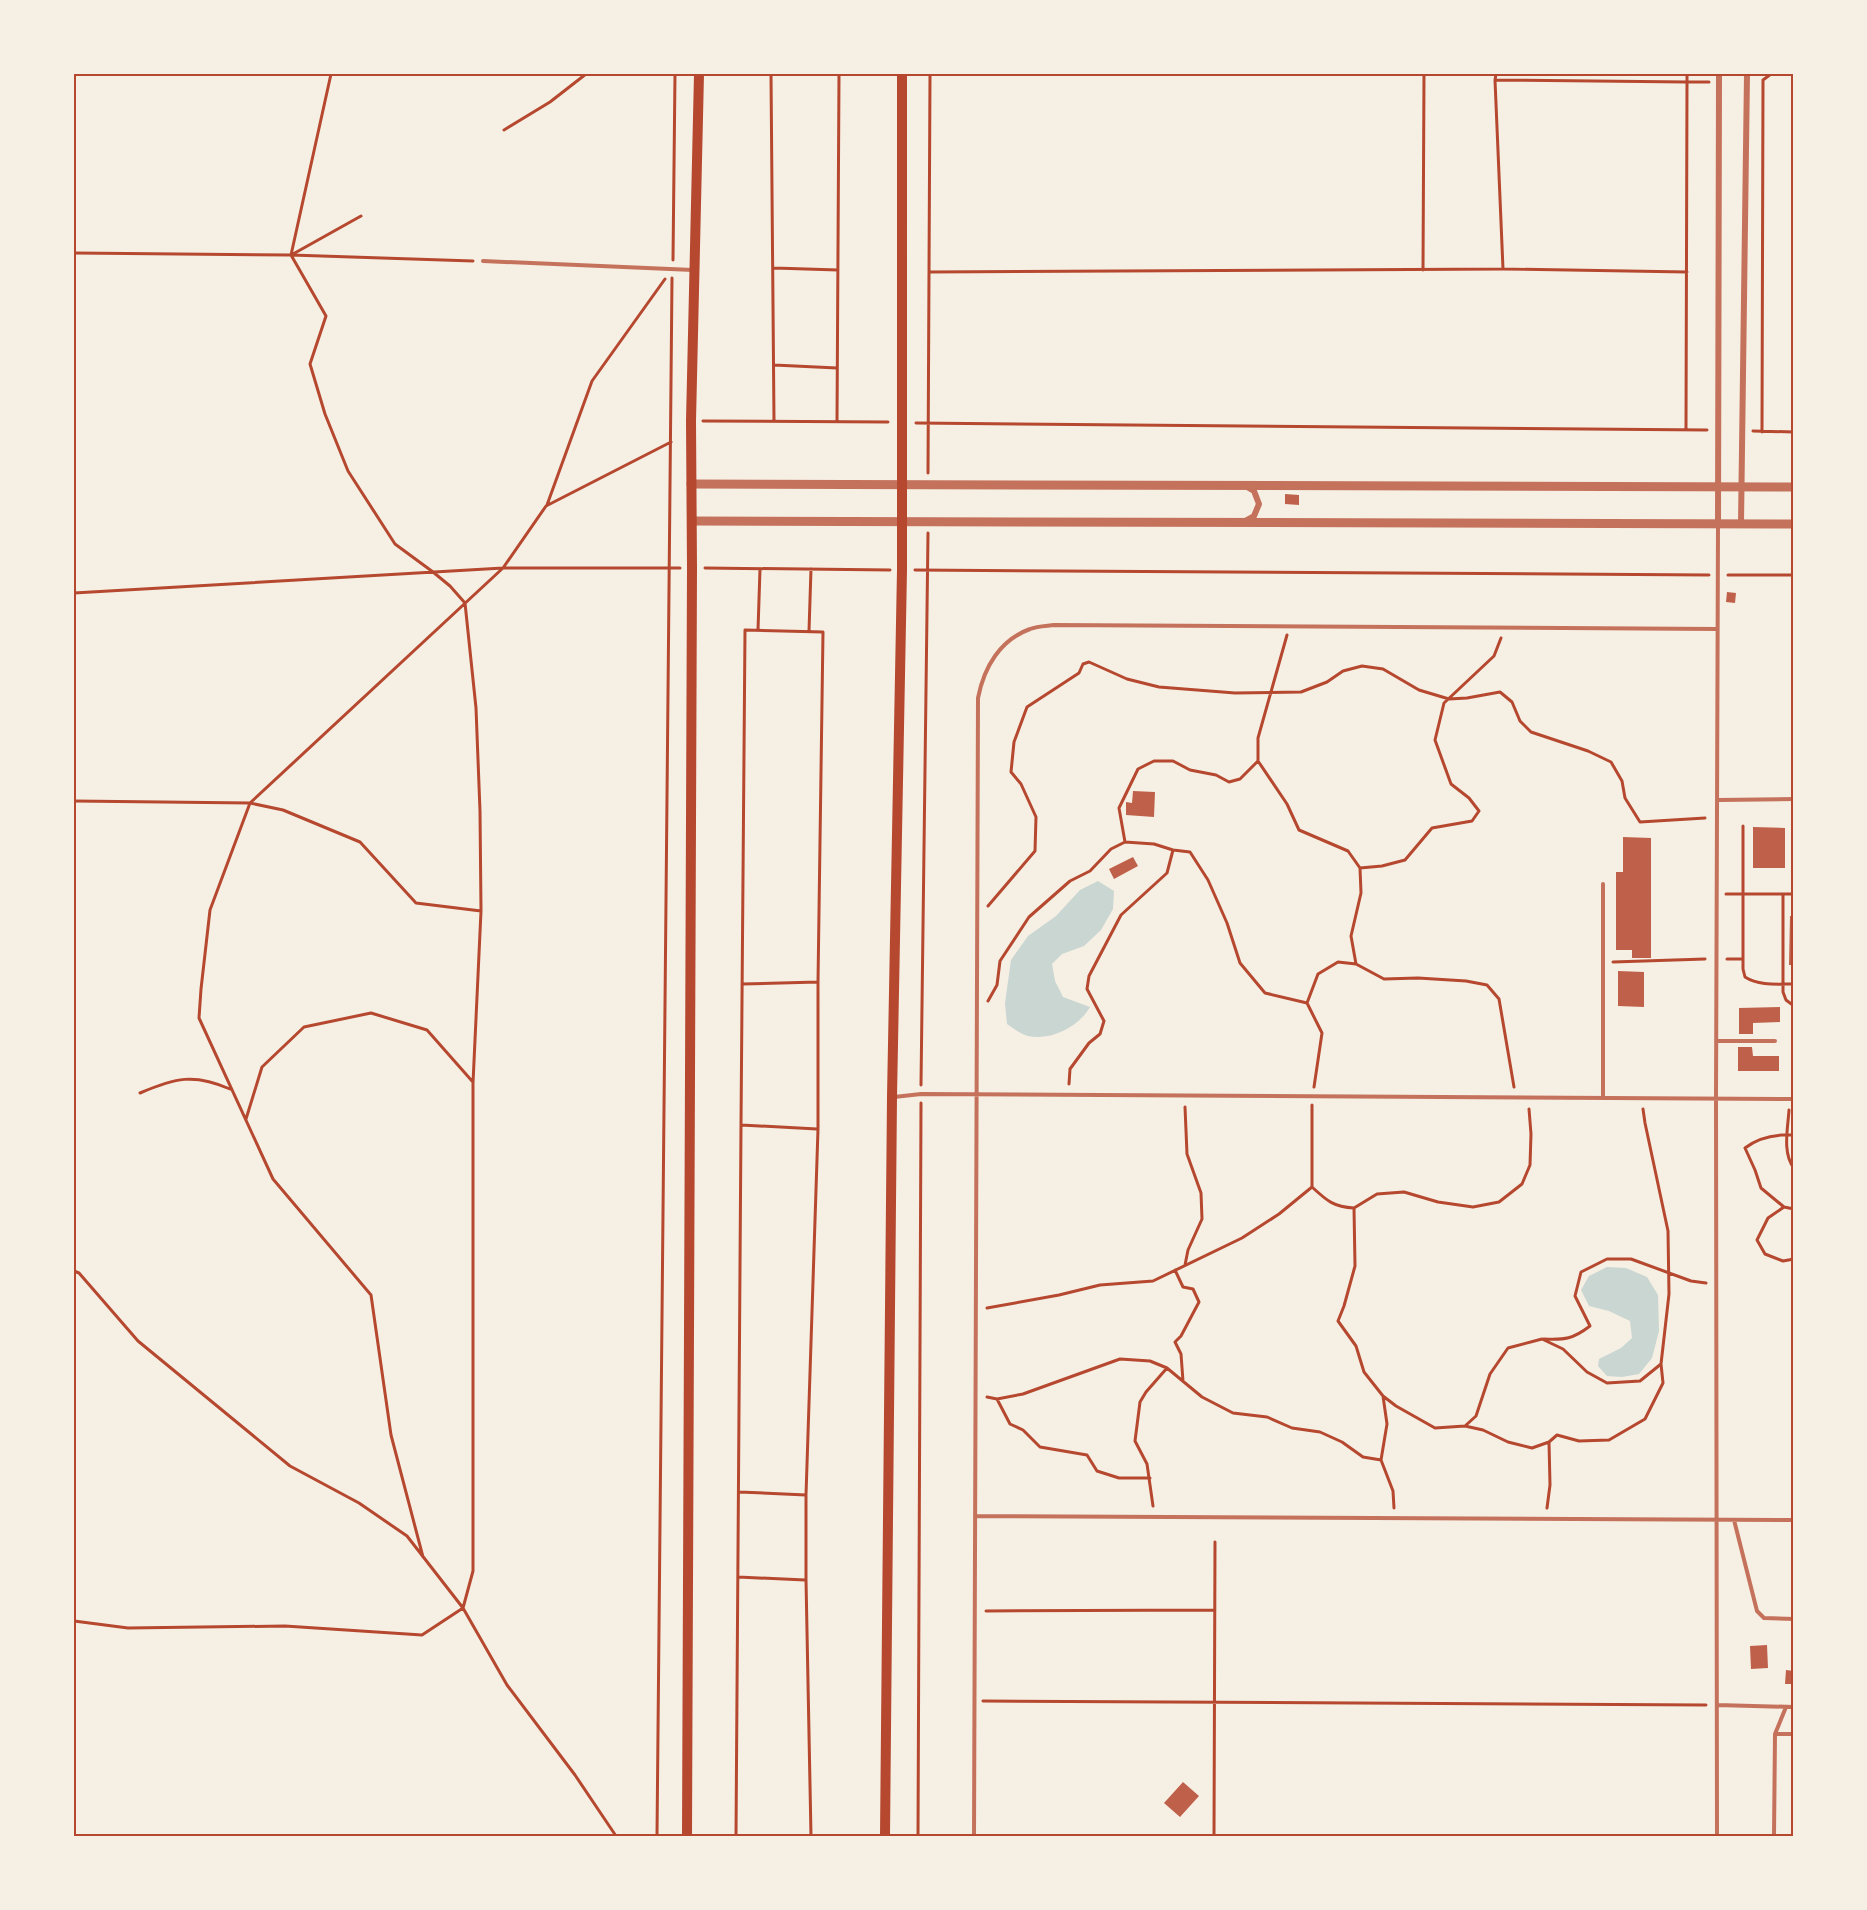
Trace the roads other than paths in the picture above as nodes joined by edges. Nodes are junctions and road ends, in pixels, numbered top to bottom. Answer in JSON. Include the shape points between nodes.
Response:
{"nodes":[{"id":1,"x":699,"y":74,"type":"edge"},
{"id":2,"x":902,"y":74,"type":"edge"},
{"id":3,"x":1719,"y":74,"type":"edge"},
{"id":4,"x":1747,"y":74,"type":"edge"},
{"id":5,"x":483,"y":261,"type":"road end"},
{"id":6,"x":694,"y":270,"type":"junction"},
{"id":7,"x":692,"y":484,"type":"junction"},
{"id":8,"x":902,"y":485,"type":"junction"},
{"id":9,"x":1241,"y":486,"type":"junction"},
{"id":10,"x":1718,"y":487,"type":"junction"},
{"id":11,"x":1742,"y":487,"type":"junction"},
{"id":12,"x":1794,"y":487,"type":"edge"},
{"id":13,"x":902,"y":520,"type":"junction"},
{"id":14,"x":692,"y":521,"type":"junction"},
{"id":15,"x":1241,"y":522,"type":"junction"},
{"id":16,"x":1718,"y":524,"type":"junction"},
{"id":17,"x":1742,"y":524,"type":"junction"},
{"id":18,"x":1794,"y":524,"type":"edge"},
{"id":19,"x":1717,"y":629,"type":"junction"},
{"id":20,"x":1718,"y":800,"type":"junction"},
{"id":21,"x":1794,"y":800,"type":"edge"},
{"id":22,"x":1603,"y":884,"type":"dead end"},
{"id":23,"x":1717,"y":1041,"type":"junction"},
{"id":24,"x":1775,"y":1041,"type":"dead end"},
{"id":25,"x":977,"y":1095,"type":"junction"},
{"id":26,"x":892,"y":1097,"type":"junction"},
{"id":27,"x":1603,"y":1098,"type":"junction"},
{"id":28,"x":1716,"y":1099,"type":"junction"},
{"id":29,"x":1791,"y":1099,"type":"edge"},
{"id":30,"x":975,"y":1516,"type":"junction"},
{"id":31,"x":1717,"y":1520,"type":"junction"},
{"id":32,"x":1734,"y":1520,"type":"junction"},
{"id":33,"x":1794,"y":1520,"type":"edge"},
{"id":34,"x":1794,"y":1619,"type":"edge"},
{"id":35,"x":1717,"y":1706,"type":"junction"},
{"id":36,"x":1786,"y":1707,"type":"junction"},
{"id":37,"x":1794,"y":1707,"type":"edge"},
{"id":38,"x":1775,"y":1734,"type":"junction"},
{"id":39,"x":1794,"y":1734,"type":"edge"},
{"id":40,"x":687,"y":1836,"type":"edge"},
{"id":41,"x":885,"y":1836,"type":"edge"},
{"id":42,"x":974,"y":1836,"type":"edge"},
{"id":43,"x":1717,"y":1836,"type":"edge"},
{"id":44,"x":1774,"y":1836,"type":"edge"}],
"edges":[{"from":1,"to":6,"type":"main road"},
{"from":2,"to":8,"type":"main road"},
{"from":3,"to":10,"type":"street"},
{"from":4,"to":11,"type":"street"},
{"from":5,"to":6,"type":"lane"},
{"from":6,"to":7,"type":"main road"},
{"from":7,"to":8,"type":"street"},
{"from":7,"to":14,"type":"main road"},
{"from":8,"to":9,"type":"street"},
{"from":8,"to":13,"type":"main road"},
{"from":9,"to":10,"type":"street"},
{"from":9,"to":15,"type":"street","via":[[1254,491],[1259,504],[1254,516]]},
{"from":10,"to":11,"type":"street"},
{"from":10,"to":16,"type":"street"},
{"from":11,"to":12,"type":"street"},
{"from":11,"to":17,"type":"street"},
{"from":13,"to":14,"type":"street"},
{"from":13,"to":15,"type":"street"},
{"from":13,"to":26,"type":"main road"},
{"from":14,"to":40,"type":"main road"},
{"from":15,"to":16,"type":"street"},
{"from":16,"to":17,"type":"street"},
{"from":16,"to":19,"type":"lane"},
{"from":17,"to":18,"type":"street"},
{"from":19,"to":20,"type":"lane"},
{"from":19,"to":25,"type":"lane","via":[[1054,625],[1031,628],[1006,642],[990,663],[978,698]]},
{"from":20,"to":21,"type":"lane"},
{"from":20,"to":23,"type":"lane"},
{"from":22,"to":27,"type":"lane"},
{"from":23,"to":24,"type":"lane"},
{"from":23,"to":28,"type":"lane"},
{"from":25,"to":26,"type":"lane"},
{"from":25,"to":27,"type":"lane"},
{"from":25,"to":30,"type":"lane"},
{"from":26,"to":41,"type":"main road"},
{"from":27,"to":28,"type":"lane"},
{"from":28,"to":29,"type":"lane"},
{"from":28,"to":31,"type":"lane"},
{"from":30,"to":31,"type":"lane"},
{"from":30,"to":42,"type":"lane"},
{"from":31,"to":32,"type":"lane"},
{"from":31,"to":35,"type":"lane"},
{"from":32,"to":33,"type":"lane"},
{"from":32,"to":34,"type":"lane","via":[[1757,1611],[1764,1618]]},
{"from":35,"to":36,"type":"lane"},
{"from":35,"to":43,"type":"lane"},
{"from":36,"to":37,"type":"lane"},
{"from":36,"to":38,"type":"lane"},
{"from":38,"to":39,"type":"lane"},
{"from":38,"to":44,"type":"lane"}]}
